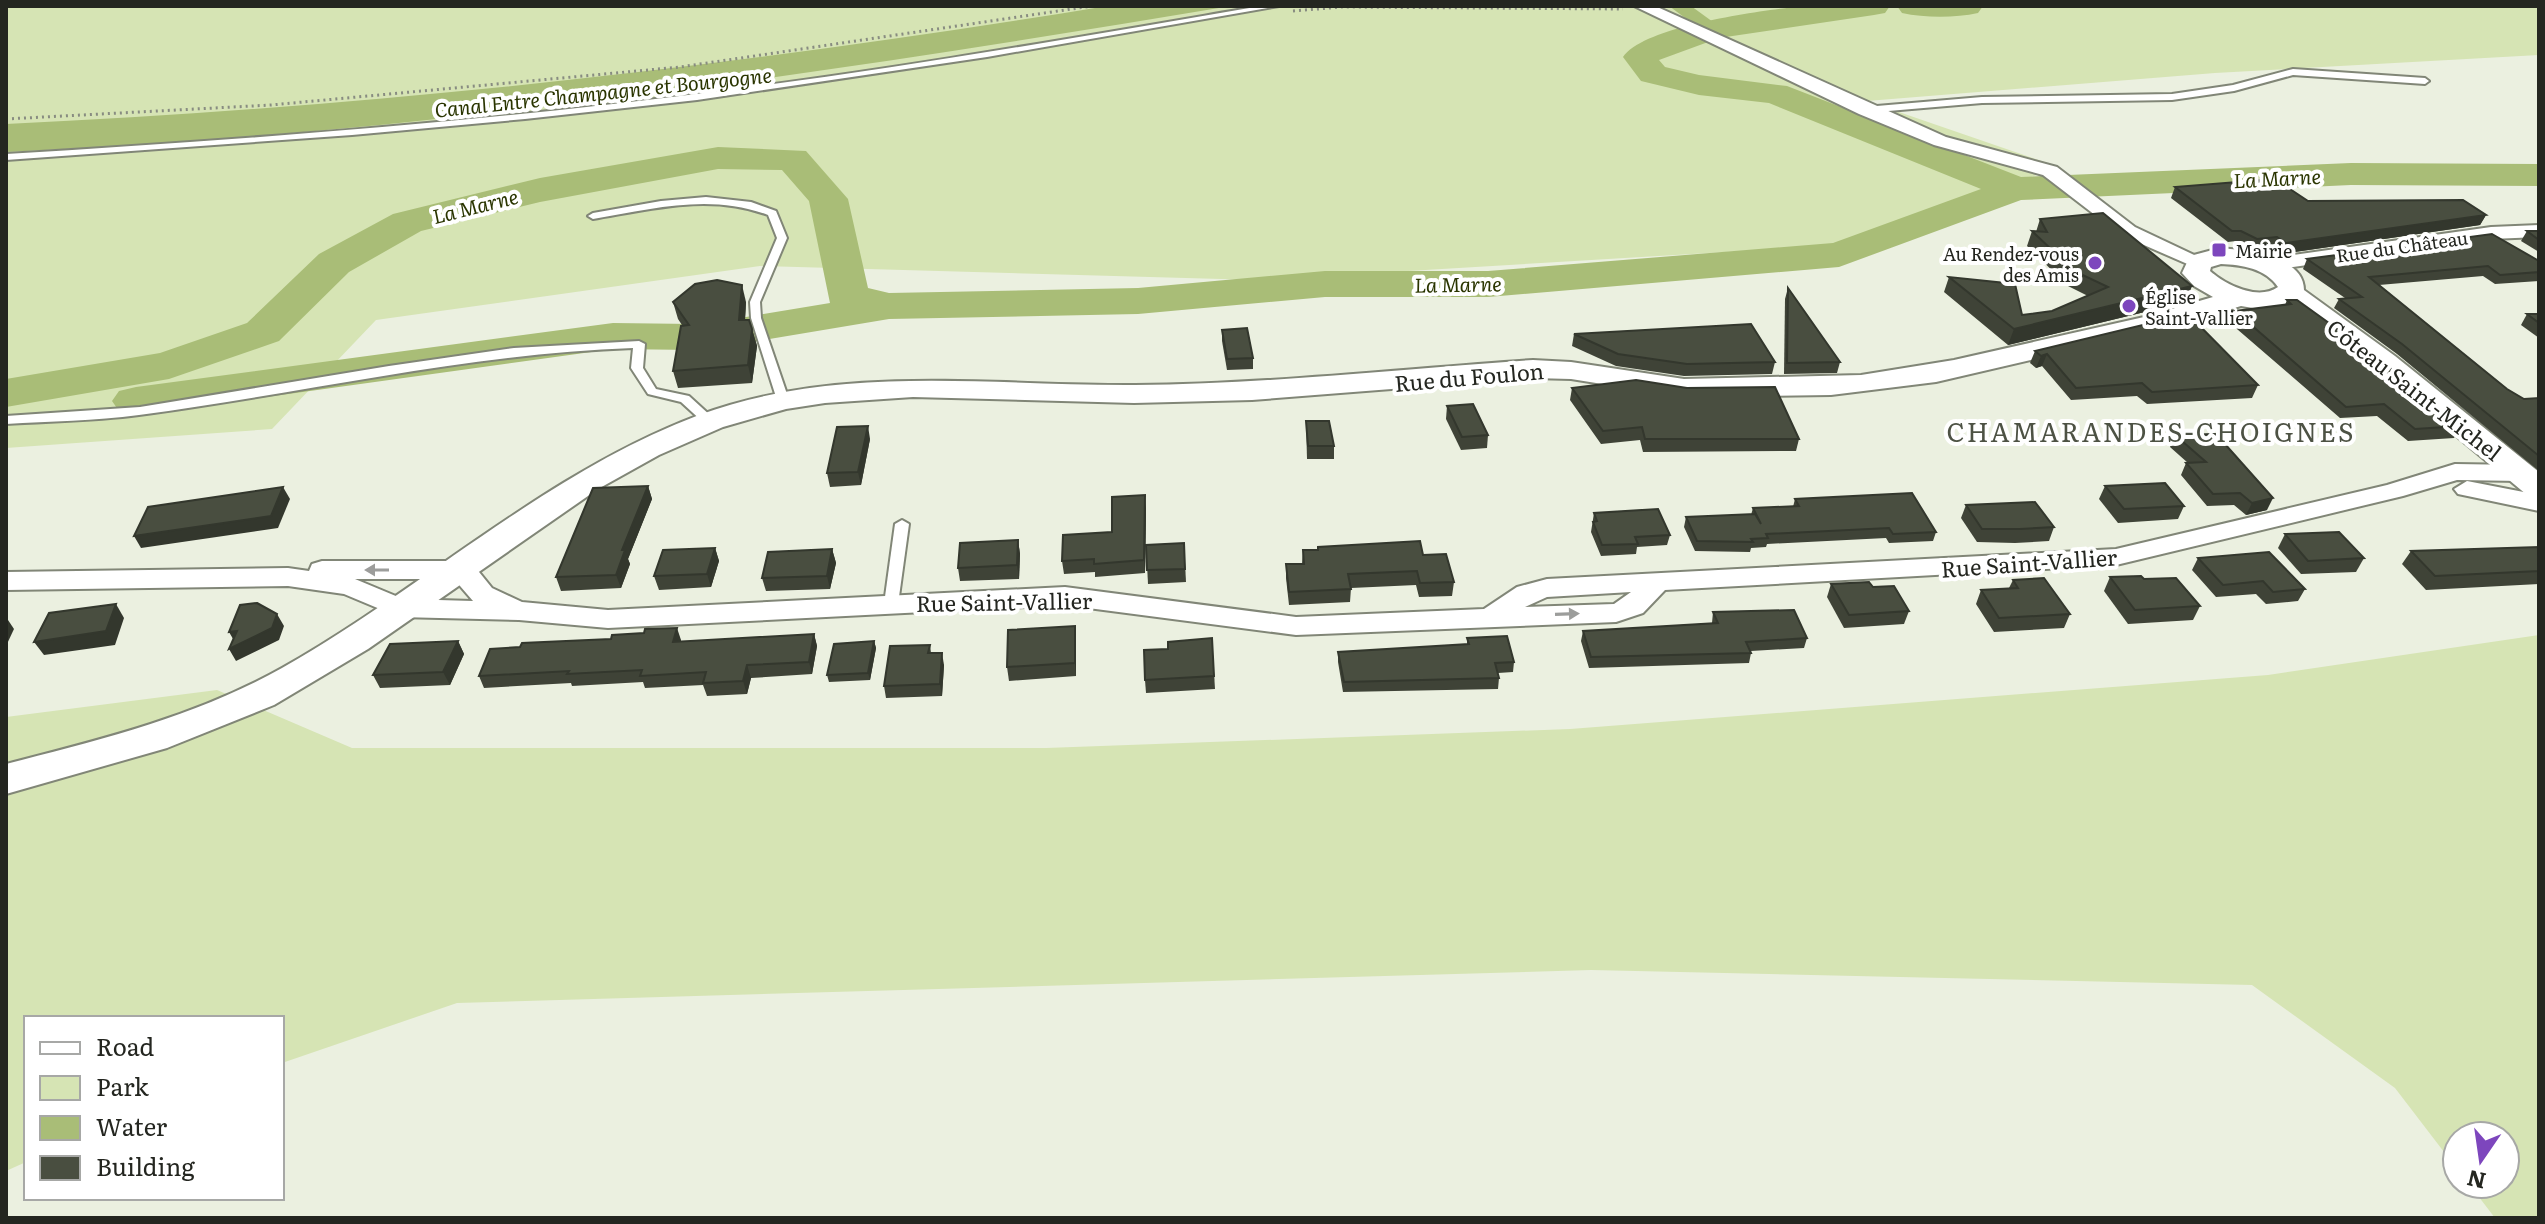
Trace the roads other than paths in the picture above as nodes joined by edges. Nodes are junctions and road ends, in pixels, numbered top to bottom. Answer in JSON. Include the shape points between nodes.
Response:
{"nodes":[{"id":1,"x":1275,"y":6,"type":"edge"},
{"id":2,"x":1642,"y":6,"type":"edge"},
{"id":3,"x":1667,"y":15,"type":"edge"},
{"id":4,"x":2425,"y":81,"type":"dead end"},
{"id":5,"x":1865,"y":110,"type":"junction"},
{"id":6,"x":6,"y":157,"type":"edge"},
{"id":7,"x":593,"y":216,"type":"dead end"},
{"id":8,"x":2539,"y":231,"type":"edge"},
{"id":9,"x":2491,"y":233,"type":"junction"},
{"id":10,"x":2515,"y":249,"type":"edge"},
{"id":11,"x":2199,"y":262,"type":"junction"},
{"id":12,"x":2265,"y":265,"type":"junction"},
{"id":13,"x":2290,"y":293,"type":"junction"},
{"id":14,"x":2239,"y":297,"type":"junction"},
{"id":15,"x":783,"y":400,"type":"junction"},
{"id":16,"x":6,"y":420,"type":"edge"},
{"id":17,"x":708,"y":420,"type":"junction"},
{"id":18,"x":2530,"y":480,"type":"edge"},
{"id":19,"x":2394,"y":491,"type":"junction"},
{"id":20,"x":2539,"y":503,"type":"edge"},
{"id":21,"x":902,"y":524,"type":"dead end"},
{"id":22,"x":455,"y":570,"type":"junction"},
{"id":23,"x":288,"y":577,"type":"junction"},
{"id":24,"x":6,"y":581,"type":"edge"},
{"id":25,"x":891,"y":604,"type":"junction"},
{"id":26,"x":399,"y":608,"type":"junction"},
{"id":27,"x":519,"y":611,"type":"junction"},
{"id":28,"x":6,"y":779,"type":"edge"}],
"edges":[{"from":1,"to":6,"type":"lane","via":[[696,97],[371,131]]},
{"from":2,"to":3,"type":"street"},
{"from":3,"to":5,"type":"street"},
{"from":4,"to":5,"type":"lane","via":[[2293,72],[2172,97],[1982,100]]},
{"from":5,"to":11,"type":"street","via":[[1940,141],[2050,171],[2128,231]]},
{"from":7,"to":15,"type":"lane","via":[[723,198],[772,213],[782,238],[755,302]]},
{"from":8,"to":9,"type":"street","name":"Rue du Château"},
{"from":9,"to":10,"type":"street"},
{"from":9,"to":12,"type":"street","name":"Rue du Château"},
{"from":11,"to":12,"type":"street","via":[[2235,257]]},
{"from":11,"to":14,"type":"street","via":[[2196,273],[2201,280]]},
{"from":12,"to":13,"type":"street","name":"Côteau Saint-Michel","via":[[2291,282]]},
{"from":13,"to":14,"type":"street","via":[[2270,300]]},
{"from":13,"to":18,"type":"street","name":"Côteau Saint-Michel"},
{"from":14,"to":15,"type":"street","name":"Rue du Foulon","via":[[2115,333],[1920,376],[1841,385],[1680,388],[1539,368],[1323,386],[1063,394],[929,388],[852,390]]},
{"from":15,"to":17,"type":"street","name":"Rue du Foulon"},
{"from":16,"to":17,"type":"lane","via":[[136,412],[355,374],[579,344],[639,344],[637,368],[652,392],[685,399]]},
{"from":17,"to":22,"type":"street","name":"Rue du Foulon","via":[[581,481]]},
{"from":18,"to":19,"type":"street","name":"Rue Saint-Vallier","via":[[2455,472]]},
{"from":19,"to":20,"type":"street","name":"Rue Saint-Vallier","via":[[2487,491]]},
{"from":19,"to":25,"type":"street","name":"Rue Saint-Vallier","via":[[2116,557],[1657,582],[1633,607],[1616,613],[1296,626],[1065,596]]},
{"from":21,"to":25,"type":"lane"},
{"from":22,"to":23,"type":"street","one_way":true,"via":[[320,570]]},
{"from":22,"to":26,"type":"street","name":"Rue du Foulon"},
{"from":22,"to":27,"type":"street","via":[[465,573],[482,594]]},
{"from":23,"to":24,"type":"street"},
{"from":23,"to":26,"type":"street","via":[[350,586]]},
{"from":25,"to":27,"type":"street","name":"Rue Saint-Vallier","via":[[608,619]]},
{"from":26,"to":27,"type":"street"},
{"from":26,"to":28,"type":"street","name":"Rue du Foulon","via":[[330,656],[245,703],[149,739]]}]}
